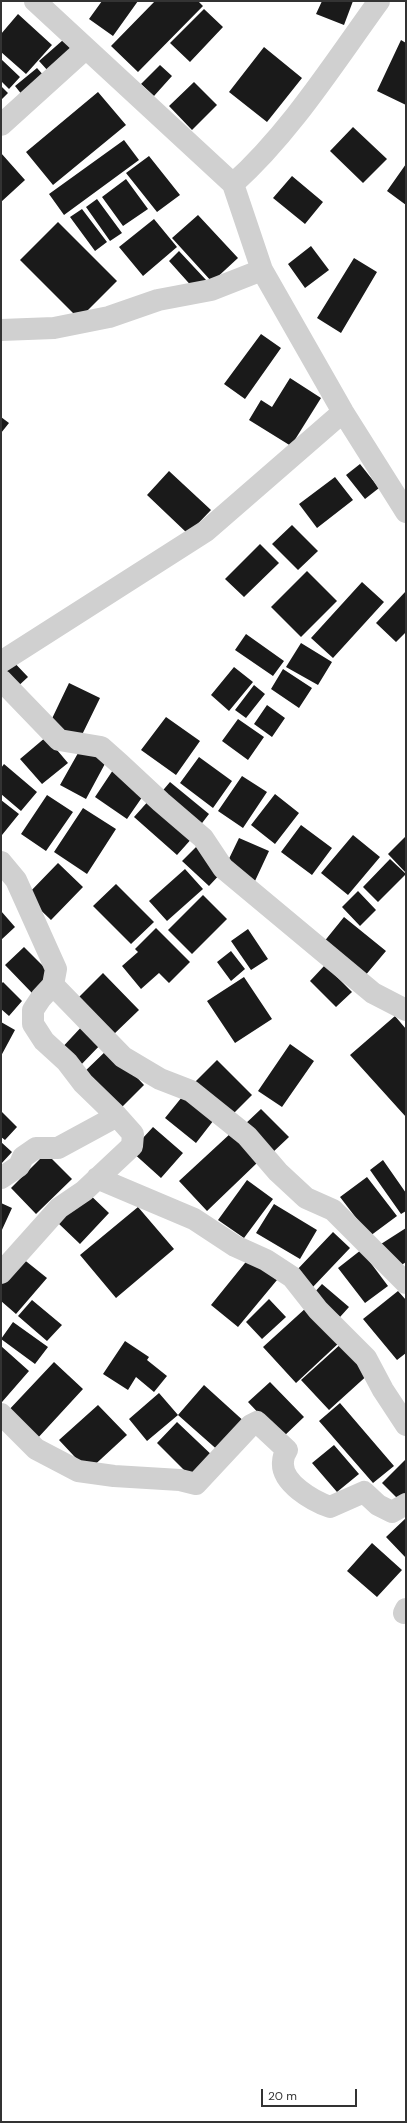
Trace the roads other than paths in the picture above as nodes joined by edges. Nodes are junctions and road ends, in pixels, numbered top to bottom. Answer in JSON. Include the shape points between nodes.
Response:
{"nodes":[{"id":1,"x":35,"y":1,"type":"edge"},
{"id":2,"x":379,"y":1,"type":"edge"},
{"id":3,"x":85,"y":48,"type":"junction"},
{"id":4,"x":1,"y":125,"type":"edge"},
{"id":5,"x":233,"y":184,"type":"junction"},
{"id":6,"x":262,"y":270,"type":"junction"},
{"id":7,"x":1,"y":330,"type":"edge"},
{"id":8,"x":343,"y":412,"type":"junction"},
{"id":9,"x":406,"y":512,"type":"edge"},
{"id":10,"x":1,"y":662,"type":"edge"},
{"id":11,"x":1,"y":680,"type":"edge"},
{"id":12,"x":1,"y":862,"type":"edge"},
{"id":13,"x":53,"y":985,"type":"junction"},
{"id":14,"x":406,"y":1010,"type":"edge"},
{"id":15,"x":117,"y":1116,"type":"junction"},
{"id":16,"x":1,"y":1178,"type":"edge"},
{"id":17,"x":97,"y":1178,"type":"junction"},
{"id":18,"x":1,"y":1273,"type":"edge"},
{"id":19,"x":406,"y":1283,"type":"edge"},
{"id":20,"x":1,"y":1414,"type":"edge"},
{"id":21,"x":406,"y":1425,"type":"edge"},
{"id":22,"x":406,"y":1504,"type":"edge"}],
"edges":[{"from":1,"to":3,"type":"street"},
{"from":2,"to":5,"type":"street","via":[[259,161]]},
{"from":3,"to":4,"type":"street"},
{"from":3,"to":5,"type":"street"},
{"from":5,"to":6,"type":"street"},
{"from":6,"to":7,"type":"street","via":[[211,290],[158,300],[109,318],[54,328]]},
{"from":6,"to":8,"type":"street"},
{"from":8,"to":9,"type":"street"},
{"from":8,"to":10,"type":"street","via":[[206,531]]},
{"from":11,"to":14,"type":"street","via":[[59,740],[106,751],[203,838],[223,868],[373,993]]},
{"from":12,"to":13,"type":"street","via":[[16,880],[56,968]]},
{"from":13,"to":15,"type":"street","via":[[33,1010],[33,1024],[44,1041]]},
{"from":13,"to":19,"type":"street","via":[[123,1057],[160,1079],[191,1091],[247,1136],[278,1172],[306,1198],[333,1210]]},
{"from":15,"to":16,"type":"street","via":[[58,1148],[36,1148],[22,1157],[19,1166]]},
{"from":15,"to":17,"type":"street","via":[[133,1134],[132,1146]]},
{"from":17,"to":18,"type":"street","via":[[84,1191],[59,1208]]},
{"from":17,"to":21,"type":"street","via":[[194,1219],[235,1246],[266,1260],[292,1277],[318,1310],[366,1358]]},
{"from":20,"to":22,"type":"street","via":[[36,1448],[78,1471],[180,1480],[196,1484],[251,1424],[257,1422],[287,1450],[283,1463],[288,1480],[314,1502],[330,1507],[364,1492],[378,1505],[392,1512]]}]}
